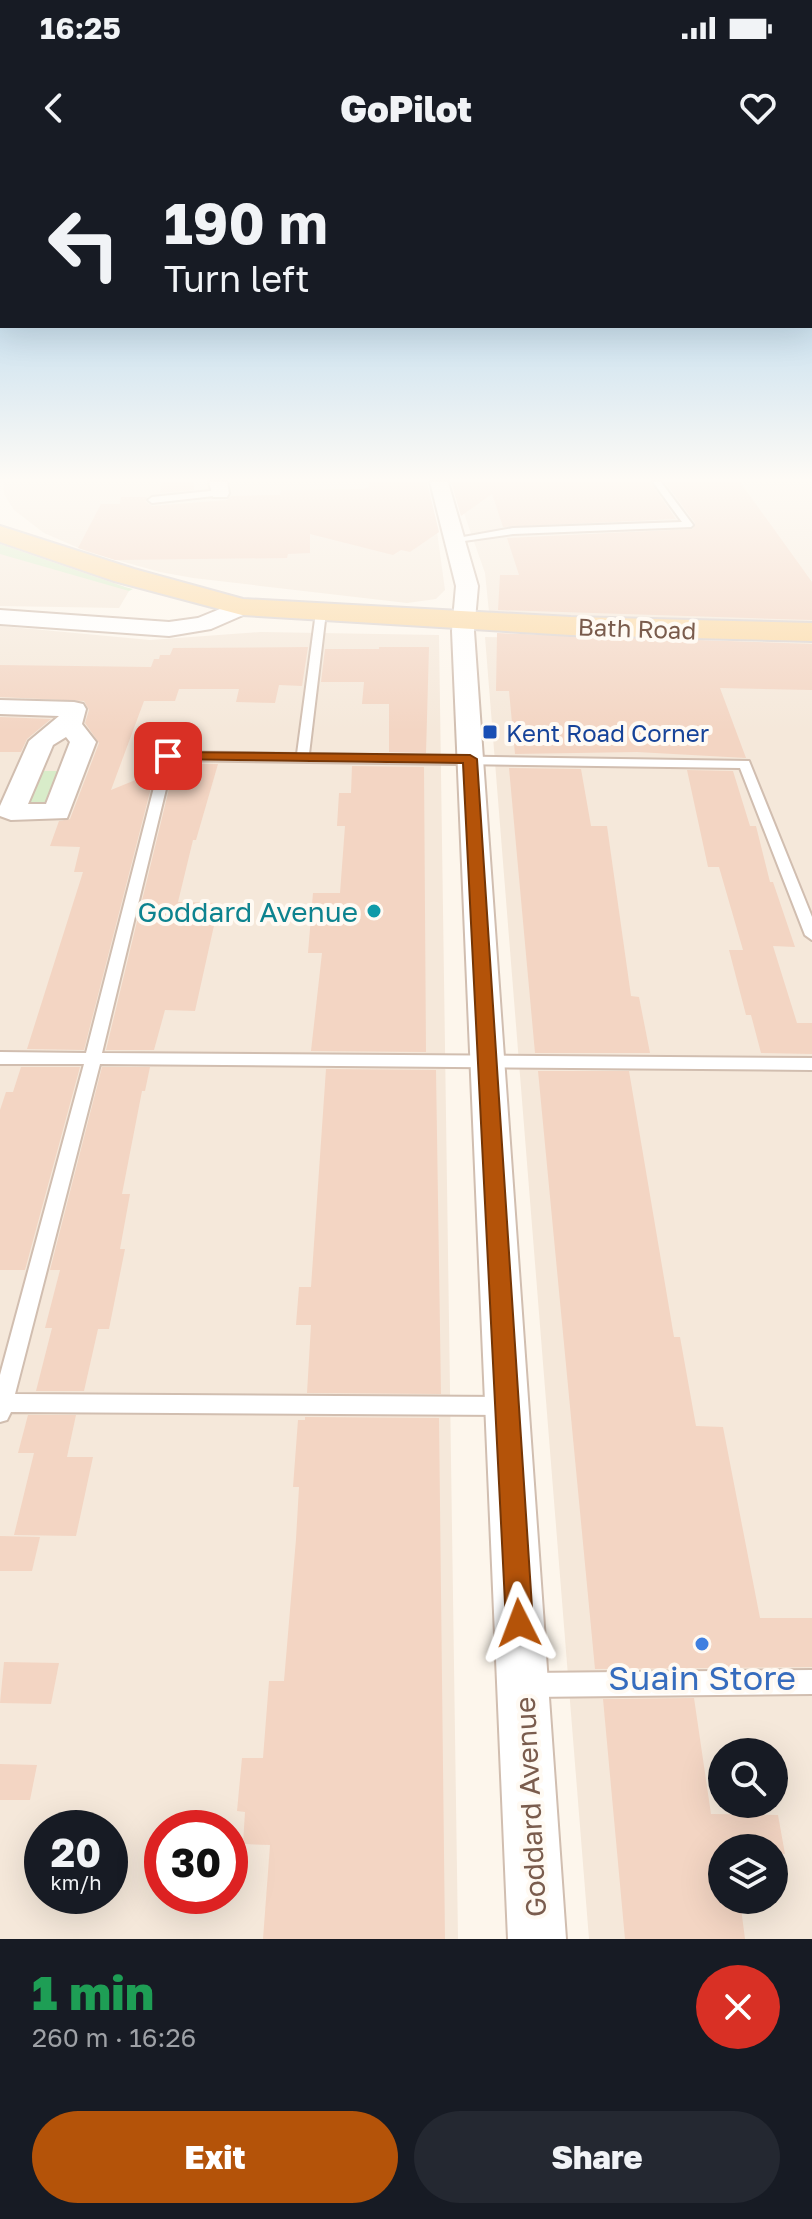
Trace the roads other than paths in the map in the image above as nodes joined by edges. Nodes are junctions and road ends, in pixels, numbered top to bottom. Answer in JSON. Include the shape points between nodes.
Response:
{"nodes":[{"id":1,"x":94,"y":565,"type":"edge"},
{"id":2,"x":463,"y":565,"type":"edge"},
{"id":3,"x":242,"y":607,"type":"junction"},
{"id":4,"x":321,"y":612,"type":"junction"},
{"id":5,"x":0,"y":617,"type":"edge"},
{"id":6,"x":463,"y":622,"type":"junction"},
{"id":7,"x":812,"y":632,"type":"edge"},
{"id":8,"x":0,"y":707,"type":"edge"},
{"id":9,"x":69,"y":724,"type":"dead end"},
{"id":10,"x":303,"y":757,"type":"junction"},
{"id":11,"x":470,"y":759,"type":"junction"},
{"id":12,"x":812,"y":935,"type":"edge"},
{"id":13,"x":0,"y":1058,"type":"edge"},
{"id":14,"x":93,"y":1059,"type":"junction"},
{"id":15,"x":486,"y":1062,"type":"junction"},
{"id":16,"x":812,"y":1064,"type":"edge"},
{"id":17,"x":1,"y":1406,"type":"edge"},
{"id":18,"x":506,"y":1406,"type":"junction"},
{"id":19,"x":812,"y":1682,"type":"edge"},
{"id":20,"x":523,"y":1685,"type":"junction"},
{"id":21,"x":537,"y":1939,"type":"edge"}],
"edges":[{"from":1,"to":3,"type":"main road","name":"Bath Road"},
{"from":2,"to":6,"type":"street","name":"Goddard Avenue","via":[[467,586]]},
{"from":3,"to":4,"type":"main road","name":"Bath Road"},
{"from":3,"to":5,"type":"street","via":[[203,624],[169,629]]},
{"from":4,"to":6,"type":"main road","name":"Bath Road"},
{"from":4,"to":10,"type":"lane"},
{"from":6,"to":7,"type":"main road","name":"Bath Road"},
{"from":6,"to":11,"type":"street","name":"Goddard Avenue"},
{"from":8,"to":9,"type":"street","via":[[74,709]]},
{"from":10,"to":11,"type":"lane"},
{"from":10,"to":14,"type":"lane","via":[[168,756]]},
{"from":11,"to":12,"type":"lane","via":[[745,764]]},
{"from":11,"to":15,"type":"street","name":"Goddard Avenue"},
{"from":13,"to":14,"type":"lane"},
{"from":14,"to":15,"type":"lane"},
{"from":14,"to":17,"type":"lane"},
{"from":15,"to":16,"type":"lane"},
{"from":15,"to":18,"type":"street","name":"Goddard Avenue"},
{"from":17,"to":18,"type":"lane"},
{"from":18,"to":20,"type":"street","name":"Goddard Avenue"},
{"from":19,"to":20,"type":"lane"},
{"from":20,"to":21,"type":"street","name":"Goddard Avenue"}]}
